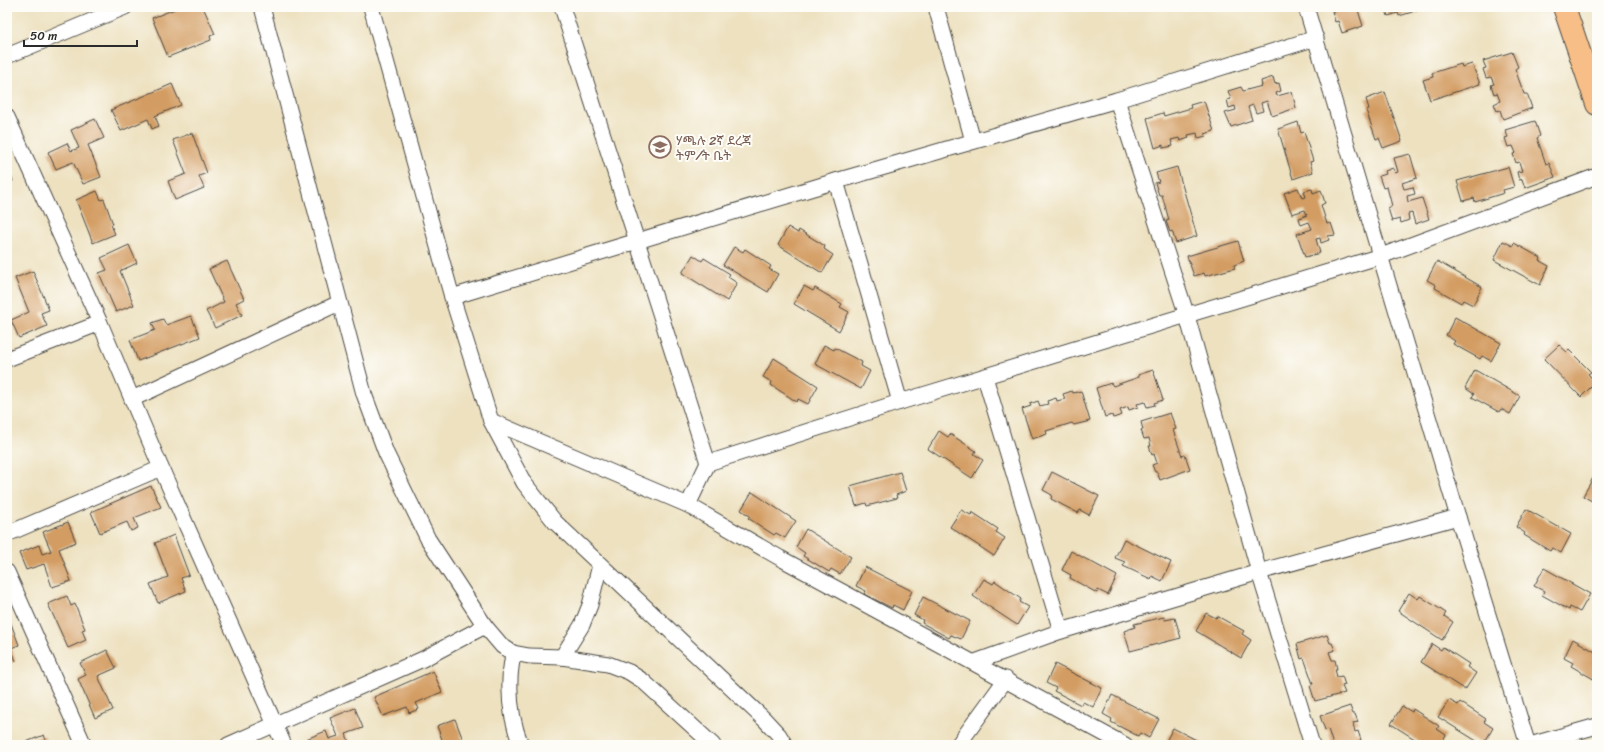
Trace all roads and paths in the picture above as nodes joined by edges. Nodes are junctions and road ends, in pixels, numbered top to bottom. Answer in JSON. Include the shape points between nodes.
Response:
{"nodes":[{"id":1,"x":125,"y":7,"type":"edge"},
{"id":2,"x":262,"y":7,"type":"edge"},
{"id":3,"x":371,"y":7,"type":"edge"},
{"id":4,"x":562,"y":7,"type":"edge"},
{"id":5,"x":936,"y":7,"type":"edge"},
{"id":6,"x":1306,"y":7,"type":"edge"},
{"id":7,"x":1564,"y":7,"type":"edge"},
{"id":8,"x":1316,"y":38,"type":"junction"},
{"id":9,"x":7,"y":56,"type":"edge"},
{"id":10,"x":1117,"y":100,"type":"junction"},
{"id":11,"x":1597,"y":104,"type":"edge"},
{"id":12,"x":7,"y":117,"type":"edge"},
{"id":13,"x":973,"y":141,"type":"junction"},
{"id":14,"x":1597,"y":176,"type":"edge"},
{"id":15,"x":836,"y":181,"type":"junction"},
{"id":16,"x":637,"y":241,"type":"junction"},
{"id":17,"x":1381,"y":256,"type":"junction"},
{"id":18,"x":452,"y":297,"type":"junction"},
{"id":19,"x":339,"y":303,"type":"junction"},
{"id":20,"x":1187,"y":316,"type":"junction"},
{"id":21,"x":100,"y":323,"type":"junction"},
{"id":22,"x":7,"y":359,"type":"edge"},
{"id":23,"x":985,"y":377,"type":"junction"},
{"id":24,"x":132,"y":399,"type":"junction"},
{"id":25,"x":900,"y":402,"type":"junction"},
{"id":26,"x":491,"y":421,"type":"junction"},
{"id":27,"x":708,"y":463,"type":"junction"},
{"id":28,"x":161,"y":468,"type":"junction"},
{"id":29,"x":688,"y":505,"type":"junction"},
{"id":30,"x":1458,"y":517,"type":"junction"},
{"id":31,"x":7,"y":534,"type":"edge"},
{"id":32,"x":600,"y":565,"type":"junction"},
{"id":33,"x":7,"y":572,"type":"edge"},
{"id":34,"x":1259,"y":572,"type":"junction"},
{"id":35,"x":484,"y":626,"type":"junction"},
{"id":36,"x":1061,"y":631,"type":"junction"},
{"id":37,"x":513,"y":652,"type":"junction"},
{"id":38,"x":562,"y":657,"type":"junction"},
{"id":39,"x":975,"y":662,"type":"junction"},
{"id":40,"x":1006,"y":679,"type":"junction"},
{"id":41,"x":274,"y":724,"type":"junction"},
{"id":42,"x":1597,"y":726,"type":"edge"},
{"id":43,"x":84,"y":745,"type":"edge"},
{"id":44,"x":228,"y":745,"type":"edge"},
{"id":45,"x":284,"y":745,"type":"edge"},
{"id":46,"x":521,"y":745,"type":"edge"},
{"id":47,"x":713,"y":745,"type":"edge"},
{"id":48,"x":785,"y":745,"type":"edge"},
{"id":49,"x":958,"y":745,"type":"edge"},
{"id":50,"x":1125,"y":745,"type":"edge"},
{"id":51,"x":1312,"y":745,"type":"edge"},
{"id":52,"x":1529,"y":745,"type":"edge"}],
"edges":[{"from":1,"to":9,"type":"street"},
{"from":2,"to":19,"type":"street"},
{"from":3,"to":18,"type":"street"},
{"from":4,"to":16,"type":"street"},
{"from":5,"to":13,"type":"street"},
{"from":6,"to":8,"type":"street"},
{"from":7,"to":11,"type":"highway"},
{"from":8,"to":10,"type":"street"},
{"from":8,"to":17,"type":"street"},
{"from":10,"to":13,"type":"street"},
{"from":10,"to":20,"type":"street"},
{"from":12,"to":21,"type":"street"},
{"from":13,"to":15,"type":"street"},
{"from":14,"to":17,"type":"street"},
{"from":15,"to":16,"type":"street"},
{"from":15,"to":25,"type":"street"},
{"from":16,"to":18,"type":"street"},
{"from":16,"to":27,"type":"street"},
{"from":17,"to":20,"type":"street"},
{"from":17,"to":30,"type":"street"},
{"from":18,"to":26,"type":"street"},
{"from":19,"to":24,"type":"street"},
{"from":19,"to":35,"type":"street","via":[[364,394],[386,454],[428,539]]},
{"from":20,"to":23,"type":"street"},
{"from":20,"to":34,"type":"street"},
{"from":21,"to":22,"type":"street"},
{"from":21,"to":24,"type":"street"},
{"from":23,"to":25,"type":"street"},
{"from":23,"to":36,"type":"street"},
{"from":24,"to":28,"type":"street"},
{"from":25,"to":27,"type":"street"},
{"from":26,"to":29,"type":"street"},
{"from":26,"to":32,"type":"street","via":[[524,483],[555,522]]},
{"from":27,"to":29,"type":"street"},
{"from":28,"to":31,"type":"street"},
{"from":28,"to":41,"type":"street"},
{"from":29,"to":39,"type":"street","via":[[787,562]]},
{"from":30,"to":34,"type":"street"},
{"from":30,"to":52,"type":"street"},
{"from":32,"to":38,"type":"street","via":[[582,625]]},
{"from":32,"to":48,"type":"street","via":[[765,720]]},
{"from":33,"to":43,"type":"street"},
{"from":34,"to":36,"type":"street"},
{"from":34,"to":51,"type":"street"},
{"from":35,"to":37,"type":"street","via":[[502,646]]},
{"from":35,"to":41,"type":"street","via":[[423,659]]},
{"from":36,"to":39,"type":"street"},
{"from":37,"to":38,"type":"street","via":[[529,656]]},
{"from":37,"to":46,"type":"street","via":[[511,706]]},
{"from":38,"to":47,"type":"street","via":[[608,664],[629,672],[643,681]]},
{"from":39,"to":40,"type":"street"},
{"from":40,"to":49,"type":"street"},
{"from":40,"to":50,"type":"street"},
{"from":41,"to":44,"type":"street"},
{"from":41,"to":45,"type":"street"},
{"from":42,"to":52,"type":"street"}]}
